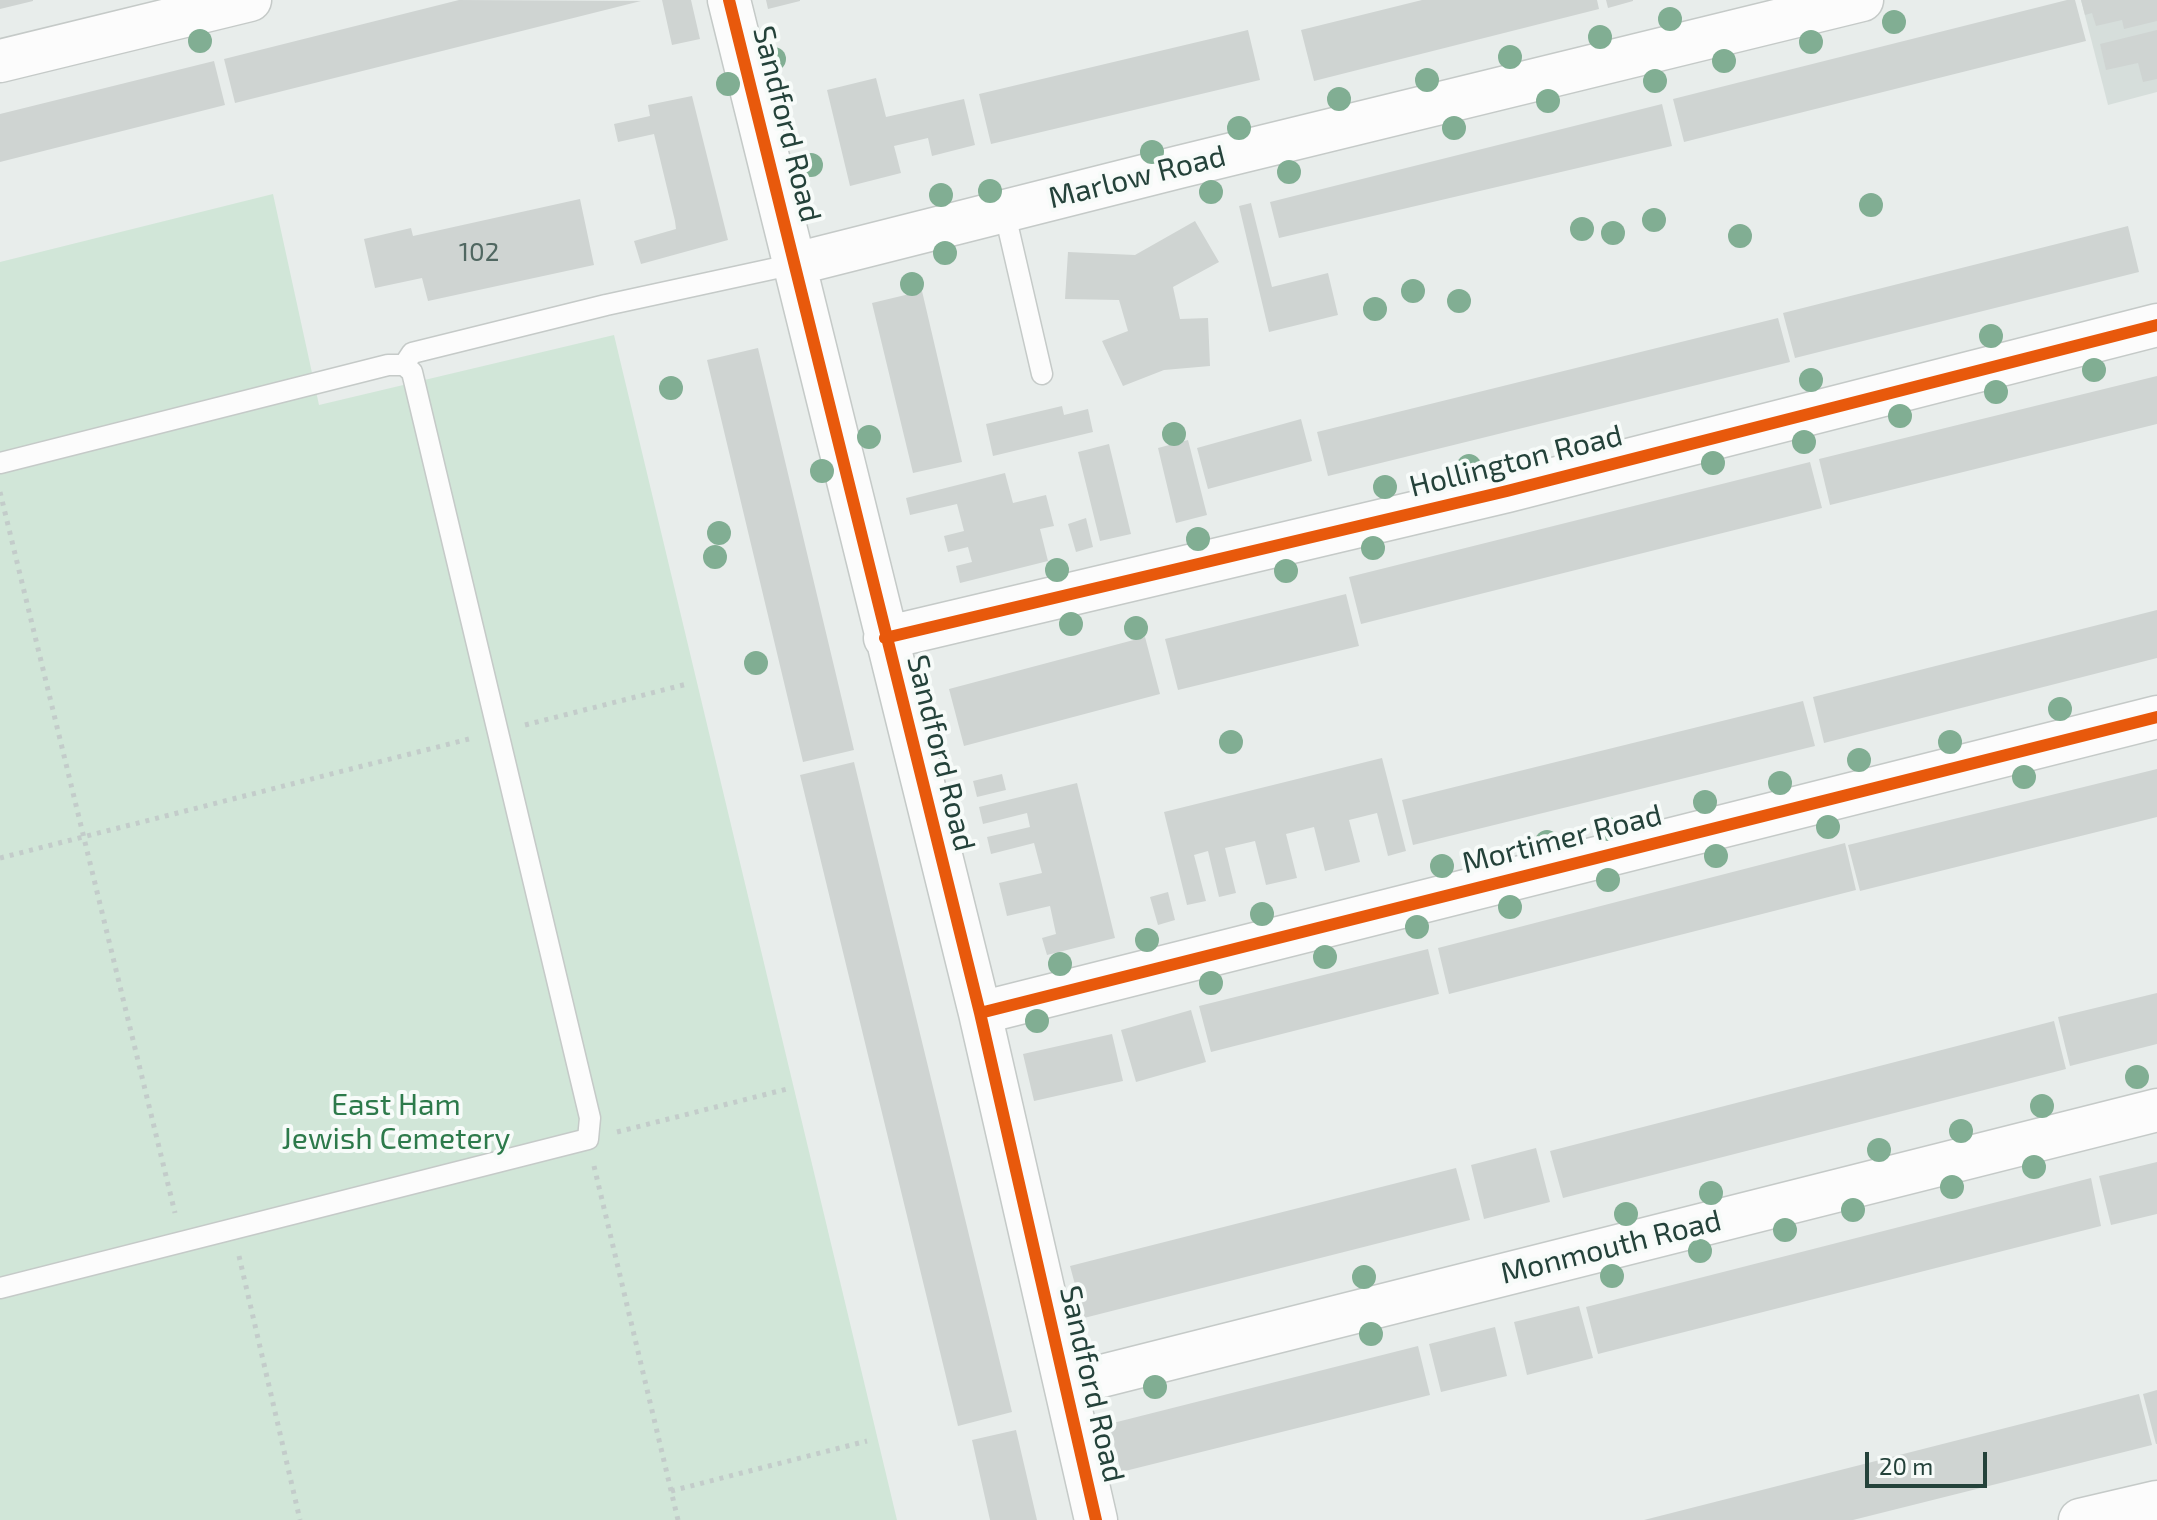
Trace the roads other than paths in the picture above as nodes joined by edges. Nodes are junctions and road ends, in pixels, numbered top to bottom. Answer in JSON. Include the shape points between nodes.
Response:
{"nodes":[{"id":1,"x":250,"y":0,"type":"edge"},
{"id":2,"x":729,"y":0,"type":"edge"},
{"id":3,"x":1862,"y":0,"type":"edge"},
{"id":4,"x":0,"y":61,"type":"edge"},
{"id":5,"x":1004,"y":210,"type":"junction"},
{"id":6,"x":795,"y":264,"type":"junction"},
{"id":7,"x":2157,"y":325,"type":"edge"},
{"id":8,"x":408,"y":359,"type":"junction"},
{"id":9,"x":1042,"y":374,"type":"dead end"},
{"id":10,"x":0,"y":463,"type":"edge"},
{"id":11,"x":885,"y":638,"type":"junction"},
{"id":12,"x":2157,"y":717,"type":"edge"},
{"id":13,"x":980,"y":1013,"type":"junction"},
{"id":14,"x":2157,"y":1110,"type":"edge"},
{"id":15,"x":0,"y":1288,"type":"edge"},
{"id":16,"x":1066,"y":1385,"type":"junction"},
{"id":17,"x":2157,"y":1502,"type":"edge"},
{"id":18,"x":1096,"y":1520,"type":"edge"},
{"id":19,"x":2080,"y":1520,"type":"edge"}],
"edges":[{"from":1,"to":4,"type":"street"},
{"from":2,"to":6,"type":"street","name":"Sandford Road"},
{"from":3,"to":5,"type":"street","name":"Marlow Road"},
{"from":5,"to":6,"type":"street","name":"Marlow Road"},
{"from":5,"to":9,"type":"lane"},
{"from":6,"to":8,"type":"lane","name":"Marlow Road","via":[[606,305]]},
{"from":6,"to":11,"type":"street","name":"Sandford Road"},
{"from":7,"to":11,"type":"street","name":"Hollington Road","via":[[1507,491]]},
{"from":8,"to":10,"type":"lane","name":"Marlow Road"},
{"from":8,"to":15,"type":"lane","via":[[590,1118],[588,1139]]},
{"from":11,"to":13,"type":"street","name":"Sandford Road"},
{"from":12,"to":13,"type":"street","name":"Mortimer Road"},
{"from":13,"to":16,"type":"street","name":"Sandford Road"},
{"from":14,"to":16,"type":"street","name":"Monmouth Road"},
{"from":16,"to":18,"type":"street","name":"Sandford Road"},
{"from":17,"to":19,"type":"street"}]}
